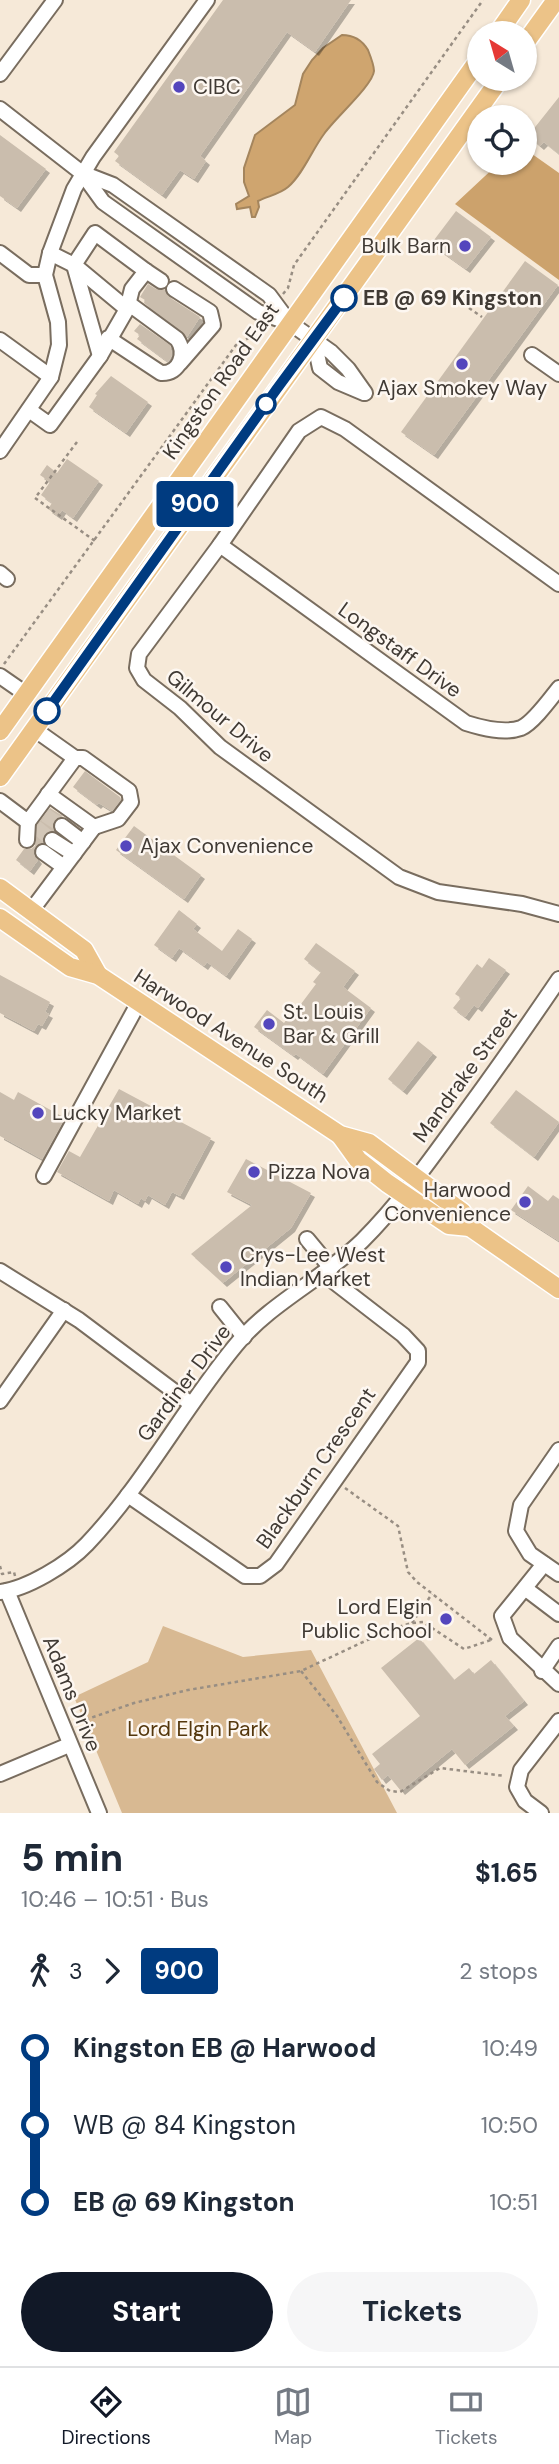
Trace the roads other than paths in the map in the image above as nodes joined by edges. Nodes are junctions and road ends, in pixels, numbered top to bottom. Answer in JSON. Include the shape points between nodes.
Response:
{"nodes":[{"id":1,"x":55,"y":0,"type":"edge"},
{"id":2,"x":207,"y":0,"type":"edge"},
{"id":3,"x":521,"y":0,"type":"edge"},
{"id":4,"x":555,"y":0,"type":"edge"},
{"id":5,"x":506,"y":21,"type":"edge"},
{"id":6,"x":537,"y":26,"type":"edge"},
{"id":7,"x":0,"y":75,"type":"edge"},
{"id":8,"x":467,"y":76,"type":"edge"},
{"id":9,"x":491,"y":91,"type":"edge"},
{"id":10,"x":0,"y":109,"type":"edge"},
{"id":11,"x":82,"y":173,"type":"junction"},
{"id":12,"x":0,"y":253,"type":"edge"},
{"id":13,"x":50,"y":253,"type":"junction"},
{"id":14,"x":74,"y":265,"type":"junction"},
{"id":15,"x":146,"y":271,"type":"junction"},
{"id":16,"x":44,"y":275,"type":"junction"},
{"id":17,"x":161,"y":281,"type":"dead end"},
{"id":18,"x":174,"y":289,"type":"dead end"},
{"id":19,"x":128,"y":306,"type":"junction"},
{"id":20,"x":290,"y":323,"type":"junction"},
{"id":21,"x":108,"y":338,"type":"junction"},
{"id":22,"x":0,"y":340,"type":"edge"},
{"id":23,"x":314,"y":340,"type":"junction"},
{"id":24,"x":531,"y":355,"type":"dead end"},
{"id":25,"x":100,"y":356,"type":"junction"},
{"id":26,"x":177,"y":367,"type":"junction"},
{"id":27,"x":559,"y":374,"type":"edge"},
{"id":28,"x":51,"y":377,"type":"junction"},
{"id":29,"x":29,"y":410,"type":"junction"},
{"id":30,"x":0,"y":451,"type":"edge"},
{"id":31,"x":220,"y":545,"type":"junction"},
{"id":32,"x":559,"y":584,"type":"edge"},
{"id":33,"x":0,"y":677,"type":"edge"},
{"id":34,"x":559,"y":688,"type":"edge"},
{"id":35,"x":26,"y":694,"type":"junction"},
{"id":36,"x":34,"y":729,"type":"junction"},
{"id":37,"x":0,"y":731,"type":"edge"},
{"id":38,"x":75,"y":758,"type":"junction"},
{"id":39,"x":0,"y":777,"type":"edge"},
{"id":40,"x":48,"y":794,"type":"junction"},
{"id":41,"x":0,"y":801,"type":"edge"},
{"id":42,"x":62,"y":827,"type":"tunnel mouth"},
{"id":43,"x":94,"y":827,"type":"junction"},
{"id":44,"x":52,"y":839,"type":"tunnel mouth"},
{"id":45,"x":83,"y":842,"type":"junction"},
{"id":46,"x":43,"y":852,"type":"tunnel mouth"},
{"id":47,"x":74,"y":854,"type":"junction"},
{"id":48,"x":64,"y":867,"type":"junction"},
{"id":49,"x":1,"y":888,"type":"edge"},
{"id":50,"x":32,"y":911,"type":"junction"},
{"id":51,"x":559,"y":914,"type":"edge"},
{"id":52,"x":0,"y":918,"type":"edge"},
{"id":53,"x":98,"y":975,"type":"junction"},
{"id":54,"x":559,"y":979,"type":"edge"},
{"id":55,"x":139,"y":1002,"type":"junction"},
{"id":56,"x":340,"y":1135,"type":"junction"},
{"id":57,"x":44,"y":1176,"type":"dead end"},
{"id":58,"x":417,"y":1177,"type":"junction"},
{"id":59,"x":404,"y":1194,"type":"junction"},
{"id":60,"x":470,"y":1227,"type":"junction"},
{"id":61,"x":307,"y":1240,"type":"dead end"},
{"id":62,"x":0,"y":1271,"type":"edge"},
{"id":63,"x":328,"y":1271,"type":"junction"},
{"id":64,"x":559,"y":1289,"type":"edge"},
{"id":65,"x":220,"y":1307,"type":"dead end"},
{"id":66,"x":64,"y":1311,"type":"junction"},
{"id":67,"x":243,"y":1337,"type":"junction"},
{"id":68,"x":0,"y":1401,"type":"edge"},
{"id":69,"x":191,"y":1404,"type":"junction"},
{"id":70,"x":559,"y":1450,"type":"edge"},
{"id":71,"x":128,"y":1495,"type":"junction"},
{"id":72,"x":544,"y":1564,"type":"junction"},
{"id":73,"x":559,"y":1574,"type":"edge"},
{"id":74,"x":526,"y":1589,"type":"junction"},
{"id":75,"x":3,"y":1592,"type":"edge"},
{"id":76,"x":559,"y":1614,"type":"edge"},
{"id":77,"x":559,"y":1646,"type":"edge"},
{"id":78,"x":542,"y":1671,"type":"junction"},
{"id":79,"x":559,"y":1684,"type":"edge"},
{"id":80,"x":559,"y":1721,"type":"edge"},
{"id":81,"x":69,"y":1745,"type":"junction"},
{"id":82,"x":0,"y":1774,"type":"edge"},
{"id":83,"x":99,"y":1813,"type":"edge"},
{"id":84,"x":541,"y":1813,"type":"edge"}],
"edges":[{"from":1,"to":7,"type":"street"},
{"from":2,"to":11,"type":"street"},
{"from":3,"to":5,"type":"main road"},
{"from":4,"to":6,"type":"main road"},
{"from":8,"to":20,"type":"main road","name":"Kingston Road East"},
{"from":9,"to":23,"type":"main road"},
{"from":10,"to":11,"type":"street"},
{"from":11,"to":13,"type":"street"},
{"from":11,"to":20,"type":"street","via":[[103,202],[258,312],[271,309]]},
{"from":12,"to":16,"type":"street","via":[[29,275]]},
{"from":13,"to":14,"type":"street"},
{"from":13,"to":16,"type":"street"},
{"from":14,"to":15,"type":"street","via":[[95,233]]},
{"from":14,"to":19,"type":"street"},
{"from":14,"to":25,"type":"street"},
{"from":15,"to":17,"type":"street"},
{"from":15,"to":19,"type":"street","via":[[132,289]]},
{"from":16,"to":28,"type":"street","via":[[58,322],[59,345]]},
{"from":18,"to":26,"type":"street","via":[[210,312],[213,325]]},
{"from":19,"to":21,"type":"street"},
{"from":19,"to":26,"type":"street","via":[[177,339],[182,358]]},
{"from":20,"to":23,"type":"street"},
{"from":20,"to":35,"type":"main road","name":"Kingston Road East"},
{"from":21,"to":25,"type":"street"},
{"from":21,"to":26,"type":"street","via":[[161,373]]},
{"from":22,"to":28,"type":"street"},
{"from":23,"to":36,"type":"main road"},
{"from":24,"to":27,"type":"street"},
{"from":25,"to":29,"type":"street","via":[[50,425]]},
{"from":28,"to":29,"type":"street"},
{"from":29,"to":30,"type":"street"},
{"from":31,"to":32,"type":"street","name":"Gilmour Drive","via":[[299,431],[321,417],[345,429]]},
{"from":31,"to":34,"type":"street","name":"Longstaff Drive","via":[[466,723],[489,730],[521,728]]},
{"from":31,"to":51,"type":"street","name":"Gilmour Drive","via":[[139,654],[137,668],[144,680],[220,747],[399,877],[438,892]]},
{"from":33,"to":35,"type":"street"},
{"from":35,"to":37,"type":"main road","name":"Kingston Road East"},
{"from":36,"to":38,"type":"street"},
{"from":36,"to":39,"type":"main road"},
{"from":38,"to":40,"type":"street"},
{"from":38,"to":43,"type":"street","via":[[83,758],[129,792],[131,802],[118,818]]},
{"from":40,"to":41,"type":"street","via":[[34,823]]},
{"from":40,"to":43,"type":"street"},
{"from":42,"to":45,"type":"street"},
{"from":43,"to":45,"type":"street"},
{"from":44,"to":47,"type":"street"},
{"from":45,"to":47,"type":"street"},
{"from":46,"to":48,"type":"street"},
{"from":47,"to":48,"type":"street"},
{"from":48,"to":50,"type":"street"},
{"from":49,"to":50,"type":"main road","name":"Harwood Avenue South"},
{"from":50,"to":53,"type":"main road","name":"Harwood Avenue South","via":[[84,950]]},
{"from":52,"to":53,"type":"main road","name":"Harwood Avenue South","via":[[70,967]]},
{"from":53,"to":55,"type":"main road","name":"Harwood Avenue South"},
{"from":54,"to":58,"type":"street","name":"Mandrake Street"},
{"from":55,"to":56,"type":"main road","name":"Harwood Avenue South"},
{"from":55,"to":57,"type":"street"},
{"from":56,"to":58,"type":"main road","name":"Harwood Avenue South","via":[[369,1143]]},
{"from":56,"to":59,"type":"main road","name":"Harwood Avenue South","via":[[358,1160]]},
{"from":58,"to":59,"type":"street","name":"Mandrake Street"},
{"from":58,"to":60,"type":"main road","name":"Harwood Avenue South","via":[[462,1212]]},
{"from":59,"to":60,"type":"main road","name":"Harwood Avenue South","via":[[449,1225]]},
{"from":59,"to":63,"type":"street","name":"Gardiner Drive"},
{"from":60,"to":64,"type":"main road","name":"Harwood Avenue South"},
{"from":61,"to":63,"type":"street"},
{"from":62,"to":66,"type":"street"},
{"from":63,"to":67,"type":"street","name":"Gardiner Drive"},
{"from":63,"to":71,"type":"street","name":"Blackburn Crescent","via":[[403,1335],[418,1351],[418,1362],[276,1564],[260,1576],[245,1576]]},
{"from":65,"to":67,"type":"street"},
{"from":66,"to":68,"type":"street"},
{"from":66,"to":69,"type":"street"},
{"from":67,"to":69,"type":"street","name":"Gardiner Drive"},
{"from":69,"to":71,"type":"street","name":"Gardiner Drive"},
{"from":70,"to":72,"type":"street","via":[[522,1505],[516,1531],[530,1554]]},
{"from":71,"to":75,"type":"street","name":"Gardiner Drive","via":[[85,1546],[47,1574]]},
{"from":72,"to":73,"type":"street"},
{"from":72,"to":74,"type":"street"},
{"from":74,"to":76,"type":"street"},
{"from":74,"to":78,"type":"street","via":[[502,1616],[509,1638]]},
{"from":75,"to":81,"type":"street","name":"Adams Drive"},
{"from":77,"to":78,"type":"street"},
{"from":78,"to":79,"type":"street"},
{"from":80,"to":84,"type":"street","via":[[521,1770],[517,1787],[525,1801]]},
{"from":81,"to":82,"type":"street"},
{"from":81,"to":83,"type":"street","name":"Adams Drive"}]}
